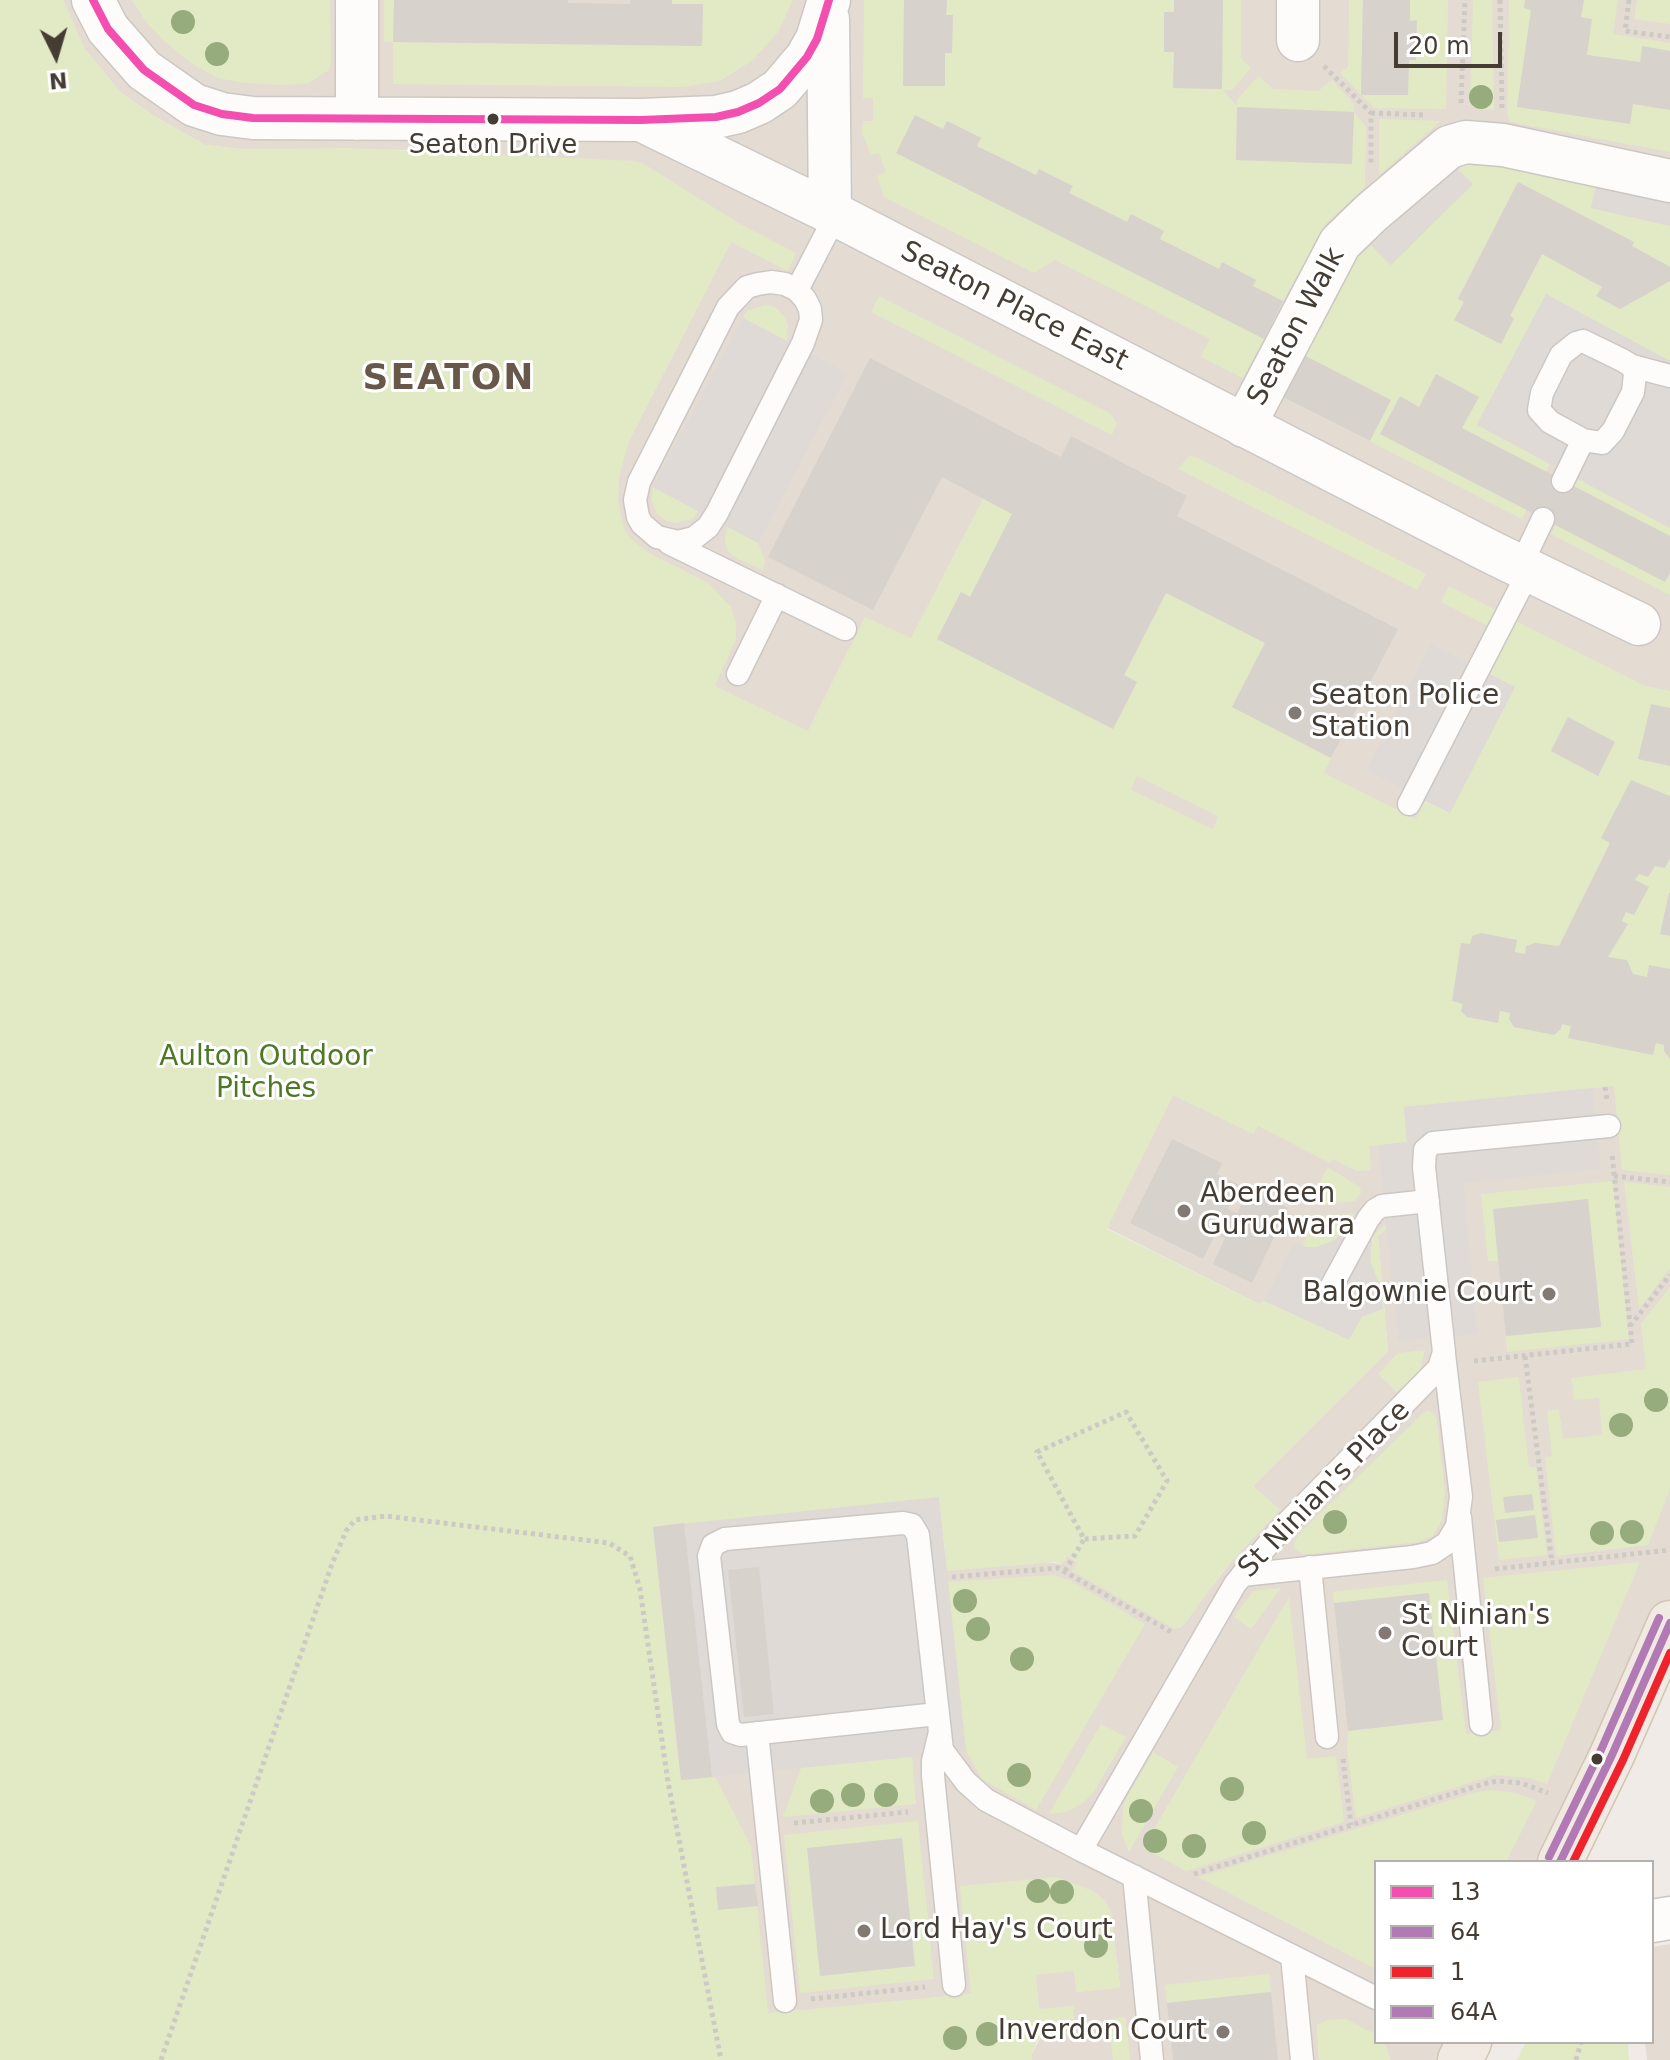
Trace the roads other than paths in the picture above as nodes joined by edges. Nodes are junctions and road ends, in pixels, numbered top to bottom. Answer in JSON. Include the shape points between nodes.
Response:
{"nodes":[{"id":1,"x":93,"y":0,"type":"edge"},
{"id":2,"x":357,"y":0,"type":"edge"},
{"id":3,"x":828,"y":1,"type":"edge"},
{"id":4,"x":357,"y":119,"type":"junction"},
{"id":5,"x":641,"y":120,"type":"junction"},
{"id":6,"x":1670,"y":181,"type":"edge"},
{"id":7,"x":833,"y":214,"type":"junction"},
{"id":8,"x":797,"y":290,"type":"junction"},
{"id":9,"x":1632,"y":366,"type":"junction"},
{"id":10,"x":1670,"y":376,"type":"edge"},
{"id":11,"x":1244,"y":426,"type":"junction"},
{"id":12,"x":1583,"y":440,"type":"junction"},
{"id":13,"x":1563,"y":481,"type":"dead end"},
{"id":14,"x":1543,"y":519,"type":"dead end"},
{"id":15,"x":657,"y":537,"type":"junction"},
{"id":16,"x":1524,"y":569,"type":"junction"},
{"id":17,"x":777,"y":595,"type":"junction"},
{"id":18,"x":1639,"y":624,"type":"dead end"},
{"id":19,"x":845,"y":629,"type":"dead end"},
{"id":20,"x":738,"y":674,"type":"dead end"},
{"id":21,"x":1409,"y":804,"type":"dead end"},
{"id":22,"x":1609,"y":1126,"type":"road end"},
{"id":23,"x":1428,"y":1201,"type":"junction"},
{"id":24,"x":1329,"y":1291,"type":"dead end"},
{"id":25,"x":1444,"y":1358,"type":"junction"},
{"id":26,"x":1460,"y":1512,"type":"junction"},
{"id":27,"x":1310,"y":1567,"type":"junction"},
{"id":28,"x":1242,"y":1575,"type":"junction"},
{"id":29,"x":1670,"y":1623,"type":"edge"},
{"id":30,"x":938,"y":1724,"type":"junction"},
{"id":31,"x":1481,"y":1724,"type":"dead end"},
{"id":32,"x":757,"y":1733,"type":"junction"},
{"id":33,"x":1327,"y":1737,"type":"road end"},
{"id":34,"x":1081,"y":1850,"type":"junction"},
{"id":35,"x":1561,"y":1860,"type":"edge"},
{"id":36,"x":1143,"y":1881,"type":"junction"},
{"id":37,"x":1292,"y":1956,"type":"junction"},
{"id":38,"x":954,"y":1985,"type":"road end"},
{"id":39,"x":1374,"y":1997,"type":"edge"},
{"id":40,"x":785,"y":2001,"type":"road end"},
{"id":41,"x":1152,"y":2060,"type":"edge"},
{"id":42,"x":1302,"y":2060,"type":"edge"}],
"edges":[{"from":1,"to":4,"type":"street","name":"Seaton Place East","via":[[108,29],[144,70],[194,105],[253,118]]},
{"from":2,"to":4,"type":"street"},
{"from":3,"to":5,"type":"street","via":[[807,57],[780,89],[759,103],[716,117]]},
{"from":3,"to":7,"type":"street"},
{"from":4,"to":5,"type":"street","name":"Seaton Place East"},
{"from":5,"to":7,"type":"street","name":"Seaton Place East"},
{"from":6,"to":11,"type":"street","name":"Seaton Walk","via":[[1477,134],[1449,147],[1340,243]]},
{"from":7,"to":8,"type":"lane"},
{"from":7,"to":11,"type":"street","name":"Seaton Place East"},
{"from":8,"to":15,"type":"lane","via":[[811,320],[717,513],[694,538],[678,542]]},
{"from":8,"to":15,"type":"lane","via":[[785,284],[758,284],[747,287],[728,307],[639,482],[638,517]]},
{"from":9,"to":10,"type":"lane"},
{"from":9,"to":12,"type":"lane","via":[[1636,384],[1613,431],[1602,443]]},
{"from":9,"to":12,"type":"lane","via":[[1583,341],[1561,355],[1539,410]]},
{"from":11,"to":16,"type":"street","name":"Seaton Place East"},
{"from":12,"to":13,"type":"lane"},
{"from":14,"to":16,"type":"lane"},
{"from":15,"to":17,"type":"lane"},
{"from":16,"to":18,"type":"street","name":"Seaton Place East"},
{"from":16,"to":21,"type":"lane"},
{"from":17,"to":19,"type":"lane"},
{"from":17,"to":20,"type":"lane"},
{"from":22,"to":23,"type":"lane","via":[[1433,1143],[1423,1158]]},
{"from":23,"to":24,"type":"lane","via":[[1375,1210]]},
{"from":23,"to":25,"type":"lane"},
{"from":25,"to":26,"type":"lane"},
{"from":25,"to":28,"type":"lane","name":"St Ninian's Place","via":[[1434,1376]]},
{"from":26,"to":27,"type":"lane","via":[[1453,1535],[1432,1553]]},
{"from":26,"to":31,"type":"lane"},
{"from":27,"to":28,"type":"lane"},
{"from":27,"to":33,"type":"lane"},
{"from":28,"to":34,"type":"lane","name":"St Ninian's Place"},
{"from":29,"to":35,"type":"main road"},
{"from":30,"to":32,"type":"lane"},
{"from":30,"to":32,"type":"lane","via":[[917,1529],[908,1523],[725,1539],[713,1545],[709,1556],[728,1724],[737,1734]]},
{"from":30,"to":34,"type":"lane","via":[[942,1750],[986,1800]]},
{"from":30,"to":38,"type":"lane","via":[[933,1761]]},
{"from":32,"to":40,"type":"lane"},
{"from":34,"to":36,"type":"lane"},
{"from":36,"to":37,"type":"lane"},
{"from":36,"to":41,"type":"lane"},
{"from":37,"to":39,"type":"lane"},
{"from":37,"to":42,"type":"lane"}]}
